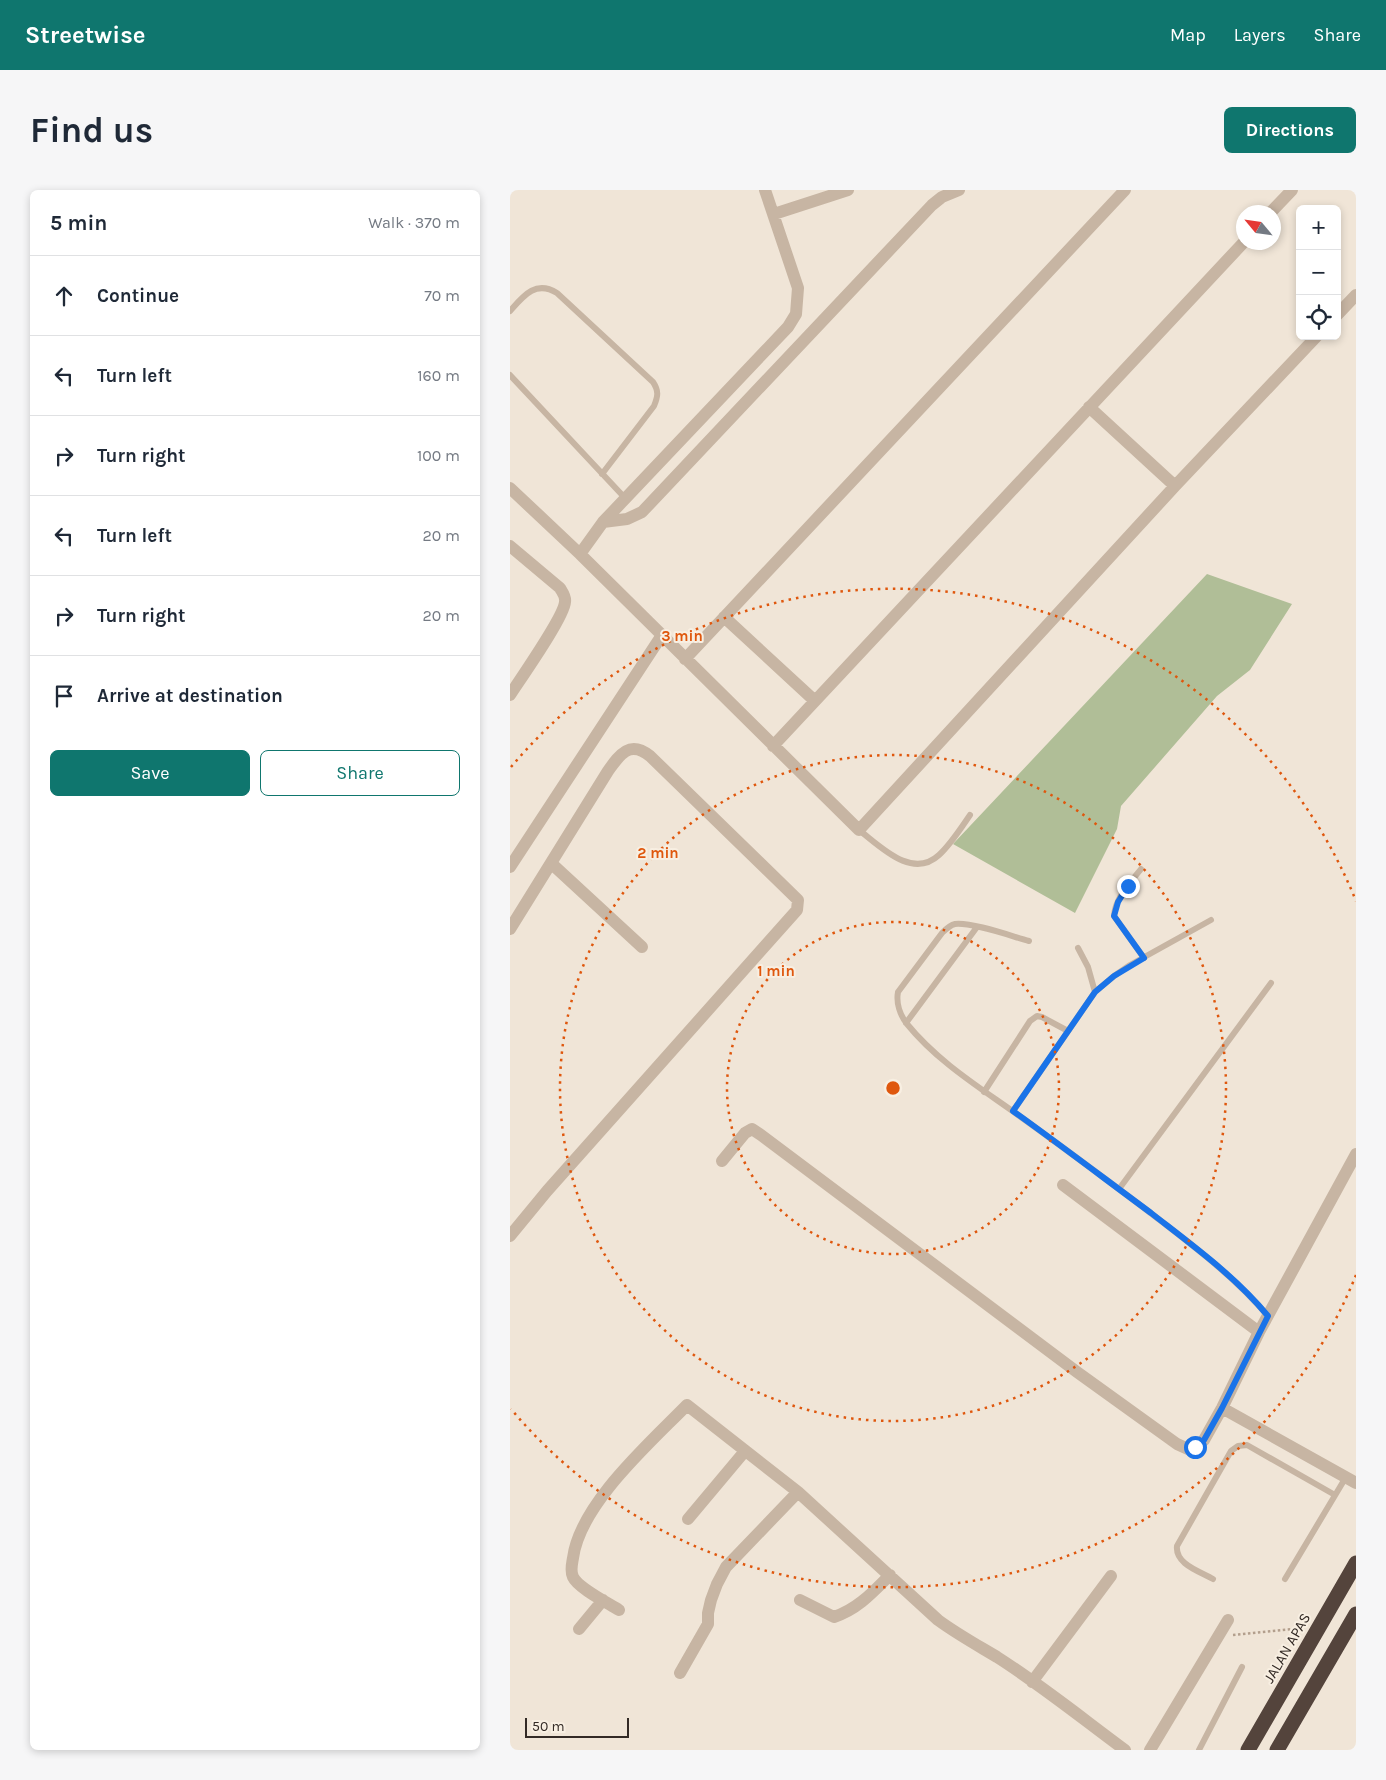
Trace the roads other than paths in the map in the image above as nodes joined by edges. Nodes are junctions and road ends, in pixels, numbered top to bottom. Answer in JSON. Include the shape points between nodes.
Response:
{"nodes":[{"id":1,"x":765,"y":190,"type":"edge"},
{"id":2,"x":848,"y":190,"type":"edge"},
{"id":3,"x":959,"y":190,"type":"edge"},
{"id":4,"x":1125,"y":190,"type":"edge"},
{"id":5,"x":1292,"y":190,"type":"edge"},
{"id":6,"x":1278,"y":205,"type":"edge"},
{"id":7,"x":774,"y":214,"type":"junction"},
{"id":8,"x":1236,"y":250,"type":"edge"},
{"id":9,"x":1356,"y":295,"type":"edge"},
{"id":10,"x":510,"y":311,"type":"edge"},
{"id":11,"x":1341,"y":311,"type":"edge"},
{"id":12,"x":1313,"y":340,"type":"edge"},
{"id":13,"x":510,"y":375,"type":"edge"},
{"id":14,"x":1089,"y":407,"type":"junction"},
{"id":15,"x":602,"y":474,"type":"junction"},
{"id":16,"x":1175,"y":486,"type":"junction"},
{"id":17,"x":510,"y":488,"type":"edge"},
{"id":18,"x":625,"y":498,"type":"junction"},
{"id":19,"x":603,"y":522,"type":"junction"},
{"id":20,"x":510,"y":546,"type":"edge"},
{"id":21,"x":580,"y":554,"type":"junction"},
{"id":22,"x":724,"y":618,"type":"junction"},
{"id":23,"x":662,"y":635,"type":"junction"},
{"id":24,"x":686,"y":659,"type":"junction"},
{"id":25,"x":510,"y":695,"type":"edge"},
{"id":26,"x":815,"y":701,"type":"junction"},
{"id":27,"x":773,"y":746,"type":"junction"},
{"id":28,"x":970,"y":815,"type":"dead end"},
{"id":29,"x":859,"y":830,"type":"junction"},
{"id":30,"x":552,"y":864,"type":"junction"},
{"id":31,"x":510,"y":867,"type":"edge"},
{"id":32,"x":1141,"y":869,"type":"dead end"},
{"id":33,"x":1211,"y":920,"type":"dead end"},
{"id":34,"x":977,"y":927,"type":"junction"},
{"id":35,"x":510,"y":929,"type":"edge"},
{"id":36,"x":1029,"y":941,"type":"dead end"},
{"id":37,"x":642,"y":947,"type":"dead end"},
{"id":38,"x":1078,"y":948,"type":"dead end"},
{"id":39,"x":1144,"y":958,"type":"junction"},
{"id":40,"x":1270,"y":984,"type":"dead end"},
{"id":41,"x":1095,"y":992,"type":"junction"},
{"id":42,"x":906,"y":1023,"type":"junction"},
{"id":43,"x":1068,"y":1031,"type":"junction"},
{"id":44,"x":984,"y":1092,"type":"junction"},
{"id":45,"x":1013,"y":1111,"type":"junction"},
{"id":46,"x":1356,"y":1154,"type":"edge"},
{"id":47,"x":722,"y":1160,"type":"dead end"},
{"id":48,"x":1063,"y":1185,"type":"dead end"},
{"id":49,"x":1119,"y":1190,"type":"junction"},
{"id":50,"x":510,"y":1236,"type":"edge"},
{"id":51,"x":1268,"y":1316,"type":"junction"},
{"id":52,"x":1259,"y":1332,"type":"junction"},
{"id":53,"x":1222,"y":1408,"type":"junction"},
{"id":54,"x":746,"y":1451,"type":"junction"},
{"id":55,"x":1351,"y":1480,"type":"edge"},
{"id":56,"x":798,"y":1492,"type":"junction"},
{"id":57,"x":1335,"y":1495,"type":"junction"},
{"id":58,"x":688,"y":1518,"type":"dead end"},
{"id":59,"x":1356,"y":1563,"type":"edge"},
{"id":60,"x":890,"y":1575,"type":"junction"},
{"id":61,"x":1111,"y":1576,"type":"dead end"},
{"id":62,"x":1213,"y":1579,"type":"dead end"},
{"id":63,"x":1285,"y":1579,"type":"dead end"},
{"id":64,"x":603,"y":1600,"type":"junction"},
{"id":65,"x":800,"y":1600,"type":"dead end"},
{"id":66,"x":619,"y":1610,"type":"dead end"},
{"id":67,"x":1356,"y":1614,"type":"edge"},
{"id":68,"x":1228,"y":1620,"type":"dead end"},
{"id":69,"x":579,"y":1629,"type":"dead end"},
{"id":70,"x":1242,"y":1667,"type":"dead end"},
{"id":71,"x":680,"y":1673,"type":"dead end"},
{"id":72,"x":1032,"y":1682,"type":"junction"},
{"id":73,"x":1125,"y":1750,"type":"edge"},
{"id":74,"x":1150,"y":1750,"type":"edge"},
{"id":75,"x":1199,"y":1750,"type":"edge"},
{"id":76,"x":1248,"y":1750,"type":"edge"},
{"id":77,"x":1277,"y":1750,"type":"edge"}],
"edges":[{"from":1,"to":7,"type":"street"},
{"from":2,"to":7,"type":"street"},
{"from":3,"to":19,"type":"street","via":[[932,205],[642,512],[627,519]]},
{"from":4,"to":22,"type":"street"},
{"from":5,"to":6,"type":"street"},
{"from":7,"to":18,"type":"street","via":[[798,288],[796,314]]},
{"from":8,"to":14,"type":"street"},
{"from":9,"to":11,"type":"street"},
{"from":10,"to":15,"type":"lane","via":[[533,289],[549,288],[658,389],[654,406]]},
{"from":12,"to":16,"type":"street"},
{"from":13,"to":15,"type":"lane"},
{"from":14,"to":16,"type":"street"},
{"from":14,"to":26,"type":"street"},
{"from":15,"to":18,"type":"lane"},
{"from":16,"to":29,"type":"street"},
{"from":17,"to":21,"type":"street"},
{"from":18,"to":19,"type":"street"},
{"from":19,"to":21,"type":"street"},
{"from":20,"to":25,"type":"street","via":[[560,588],[565,602],[558,619]]},
{"from":21,"to":23,"type":"street"},
{"from":22,"to":24,"type":"street"},
{"from":22,"to":26,"type":"street"},
{"from":23,"to":24,"type":"street"},
{"from":23,"to":31,"type":"street"},
{"from":24,"to":27,"type":"street"},
{"from":26,"to":27,"type":"street"},
{"from":27,"to":29,"type":"street"},
{"from":28,"to":29,"type":"lane","via":[[930,862],[911,864],[895,858]]},
{"from":30,"to":35,"type":"street"},
{"from":30,"to":37,"type":"street"},
{"from":30,"to":50,"type":"street","via":[[616,760],[633,748],[641,749],[798,900],[798,910]]},
{"from":32,"to":39,"type":"lane","via":[[1122,893],[1114,916]]},
{"from":33,"to":39,"type":"lane"},
{"from":34,"to":36,"type":"lane"},
{"from":34,"to":42,"type":"lane"},
{"from":34,"to":42,"type":"lane","via":[[956,924],[948,927],[898,992],[896,1000]]},
{"from":38,"to":41,"type":"lane"},
{"from":39,"to":41,"type":"lane"},
{"from":40,"to":49,"type":"lane"},
{"from":41,"to":43,"type":"lane"},
{"from":42,"to":44,"type":"lane","via":[[959,1074]]},
{"from":43,"to":44,"type":"lane","via":[[1036,1016]]},
{"from":43,"to":45,"type":"lane"},
{"from":44,"to":45,"type":"lane"},
{"from":45,"to":49,"type":"lane"},
{"from":46,"to":51,"type":"street"},
{"from":47,"to":53,"type":"street","via":[[745,1133],[752,1130],[761,1135],[1177,1444],[1188,1449],[1204,1440]]},
{"from":48,"to":52,"type":"street"},
{"from":49,"to":51,"type":"lane","via":[[1184,1239],[1244,1290]]},
{"from":51,"to":52,"type":"street"},
{"from":52,"to":53,"type":"street"},
{"from":53,"to":55,"type":"street"},
{"from":54,"to":56,"type":"street"},
{"from":54,"to":58,"type":"street"},
{"from":54,"to":64,"type":"street","via":[[687,1405],[626,1466],[578,1536],[571,1570],[579,1584]]},
{"from":55,"to":57,"type":"lane"},
{"from":56,"to":60,"type":"street"},
{"from":56,"to":71,"type":"street","via":[[726,1567],[716,1584],[708,1624]]},
{"from":57,"to":62,"type":"lane","via":[[1247,1445],[1238,1446],[1231,1451],[1177,1546],[1176,1552],[1181,1561]]},
{"from":57,"to":63,"type":"lane"},
{"from":59,"to":76,"type":"highway","name":"JALAN APAS"},
{"from":60,"to":65,"type":"street","via":[[864,1602],[834,1618]]},
{"from":60,"to":72,"type":"street","via":[[938,1620]]},
{"from":61,"to":72,"type":"street"},
{"from":64,"to":66,"type":"street"},
{"from":64,"to":69,"type":"street"},
{"from":67,"to":77,"type":"highway"},
{"from":68,"to":74,"type":"street"},
{"from":70,"to":75,"type":"lane"},
{"from":72,"to":73,"type":"street"}]}
